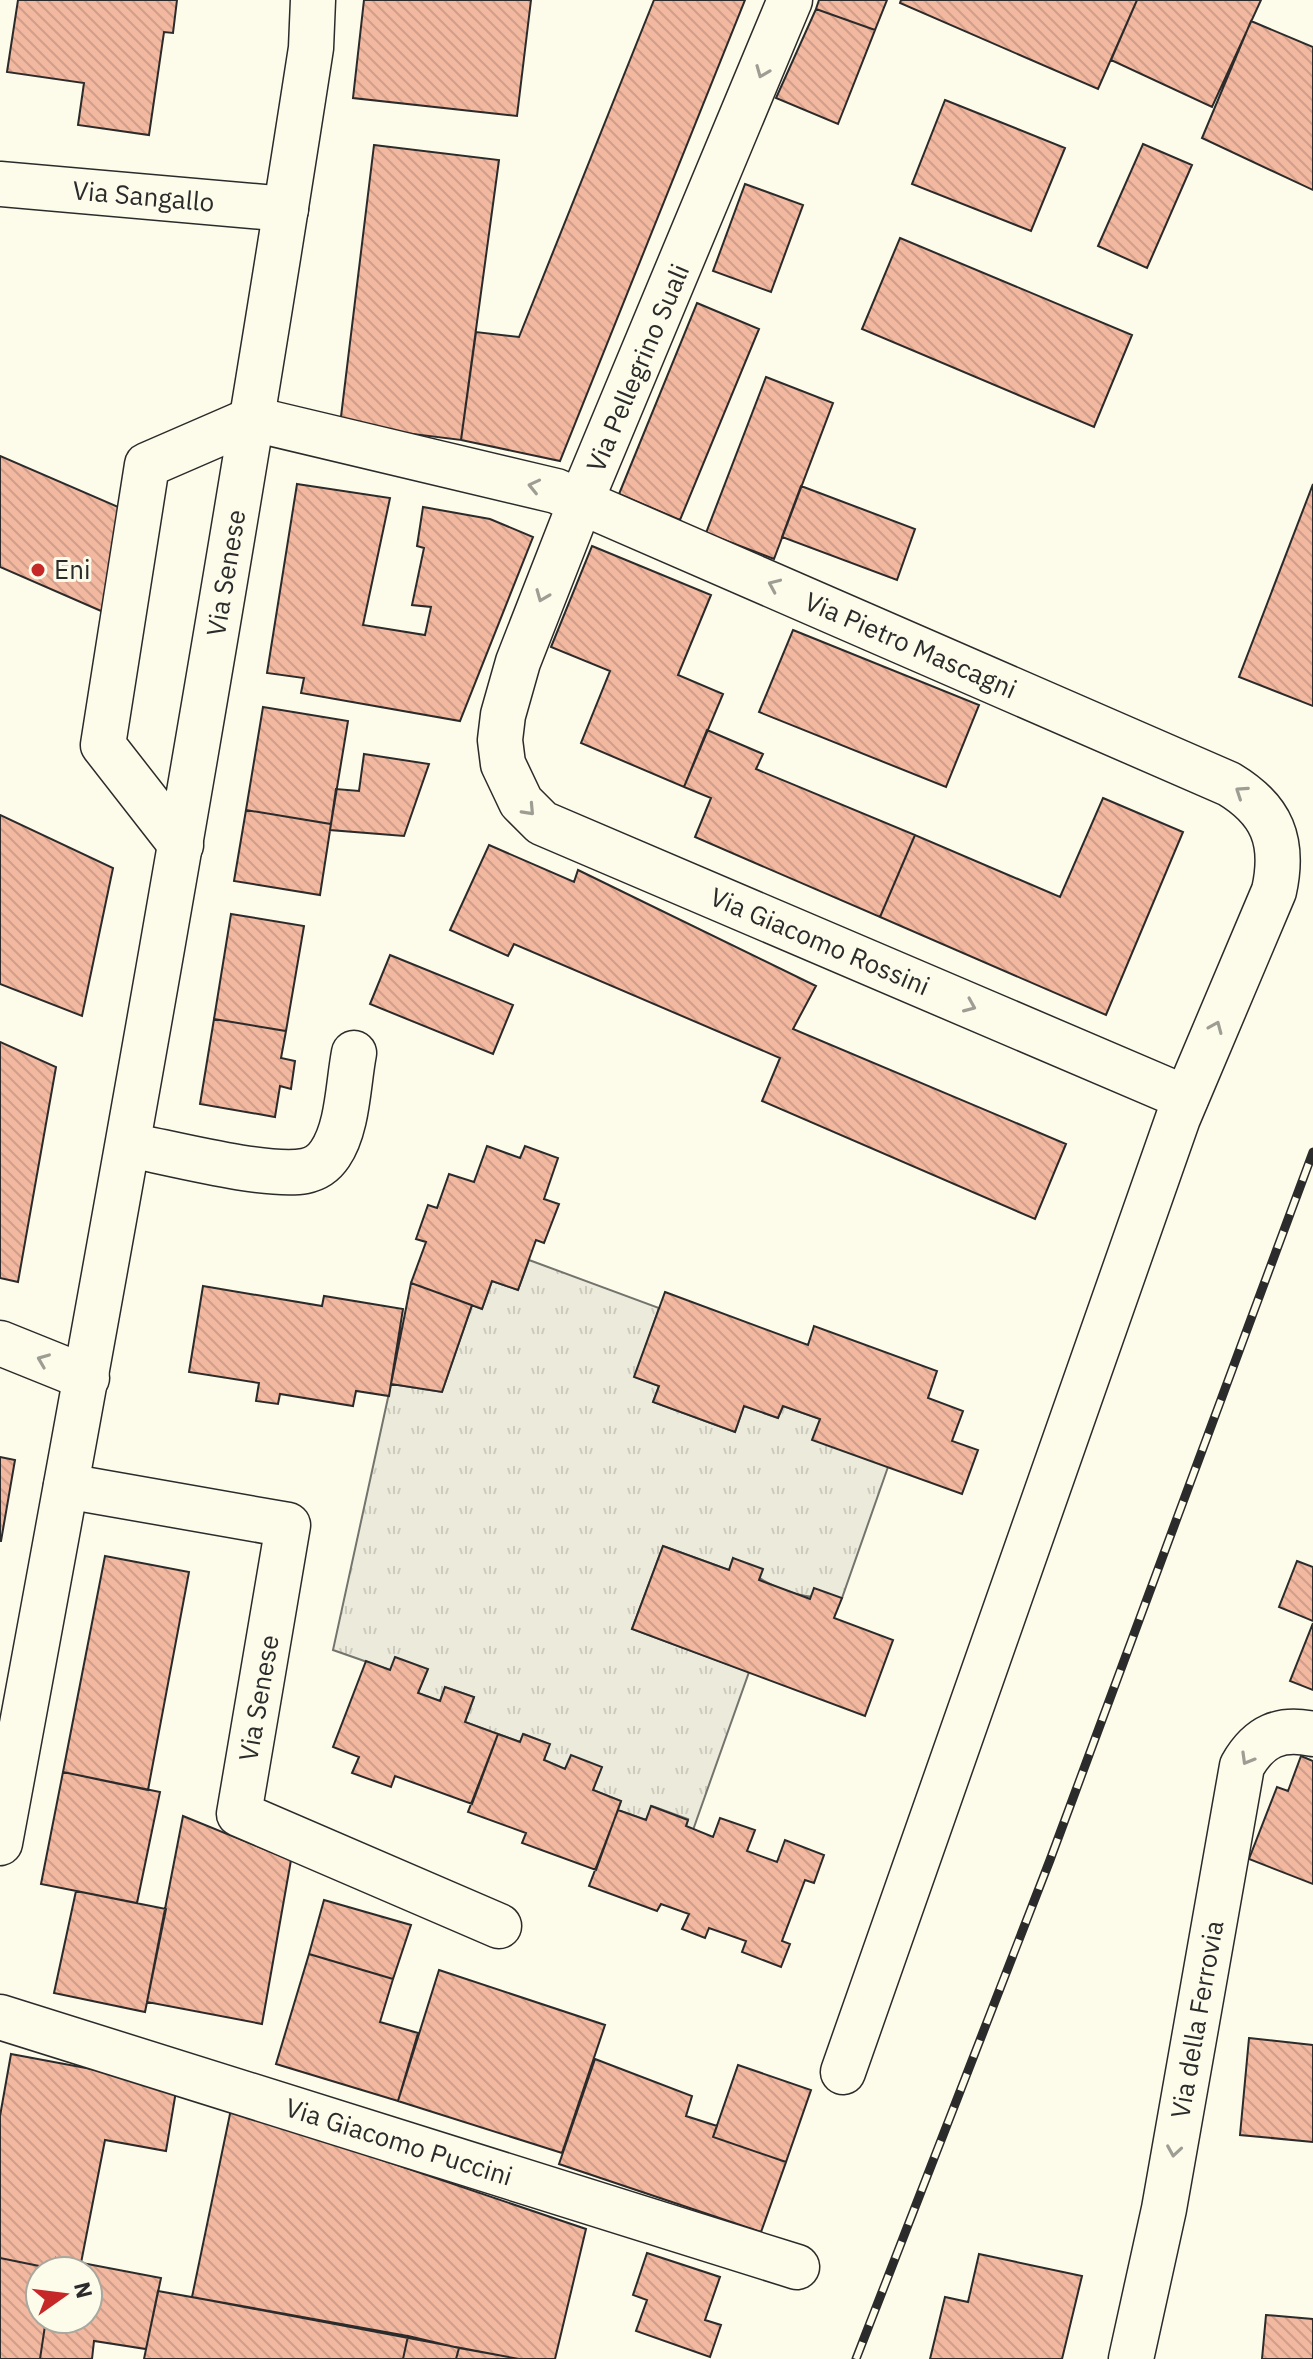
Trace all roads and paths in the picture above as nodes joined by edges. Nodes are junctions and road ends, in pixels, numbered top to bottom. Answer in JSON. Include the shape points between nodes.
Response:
{"nodes":[{"id":1,"x":313,"y":0,"type":"edge"},
{"id":2,"x":337,"y":0,"type":"edge"},
{"id":3,"x":790,"y":0,"type":"edge"},
{"id":4,"x":311,"y":48,"type":"junction"},
{"id":5,"x":0,"y":184,"type":"edge"},
{"id":6,"x":286,"y":209,"type":"junction"},
{"id":7,"x":253,"y":419,"type":"junction"},
{"id":8,"x":581,"y":501,"type":"junction"},
{"id":9,"x":500,"y":740,"type":"joint"},
{"id":10,"x":181,"y":845,"type":"junction"},
{"id":11,"x":354,"y":1053,"type":"dead end"},
{"id":12,"x":1186,"y":1098,"type":"junction"},
{"id":13,"x":129,"y":1145,"type":"junction"},
{"id":14,"x":0,"y":1343,"type":"edge"},
{"id":15,"x":87,"y":1378,"type":"junction"},
{"id":16,"x":66,"y":1486,"type":"junction"},
{"id":17,"x":1313,"y":1734,"type":"edge"},
{"id":18,"x":0,"y":1843,"type":"edge"},
{"id":19,"x":499,"y":1926,"type":"dead end"},
{"id":20,"x":0,"y":2017,"type":"edge"},
{"id":21,"x":843,"y":2072,"type":"dead end"},
{"id":22,"x":797,"y":2267,"type":"dead end"},
{"id":23,"x":1131,"y":2359,"type":"edge"}],
"edges":[{"from":1,"to":4,"type":"street","name":"Via Senese"},
{"from":2,"to":4,"type":"street"},
{"from":3,"to":8,"type":"street","name":"Via Pellegrino Suali","one_way":true},
{"from":4,"to":6,"type":"street","name":"Via Senese"},
{"from":5,"to":6,"type":"street","name":"Via Sangallo"},
{"from":6,"to":7,"type":"street","name":"Via Senese"},
{"from":8,"to":7,"type":"street","name":"Via Pietro Mascagni","one_way":true},
{"from":7,"to":10,"type":"street","name":"Via Senese"},
{"from":7,"to":10,"type":"street","via":[[147,465],[103,745]]},
{"from":8,"to":9,"type":"street","name":"Via Pellegrino Suali","one_way":true,"via":[[518,662]]},
{"from":12,"to":8,"type":"street","name":"Via Pietro Mascagni","one_way":true,"via":[[1274,891],[1277,839],[1259,805],[1229,784]]},
{"from":9,"to":12,"type":"street","name":"Via Giacomo Rossini","one_way":true,"via":[[514,790],[542,823]]},
{"from":10,"to":13,"type":"street","name":"Via Senese"},
{"from":11,"to":13,"type":"street","via":[[337,1141],[315,1168],[271,1170]]},
{"from":12,"to":21,"type":"street","name":"Via Pietro Mascagni"},
{"from":13,"to":15,"type":"street","name":"Via Senese"},
{"from":15,"to":14,"type":"street","one_way":true},
{"from":15,"to":16,"type":"street","name":"Via Senese"},
{"from":16,"to":18,"type":"street","name":"Via Senese"},
{"from":16,"to":19,"type":"street","name":"Via Senese","via":[[288,1525],[239,1814]]},
{"from":17,"to":23,"type":"street","name":"Via della Ferrovia","one_way":true,"via":[[1279,1731],[1251,1749],[1242,1766],[1164,2209]]},
{"from":20,"to":22,"type":"street","name":"Via Giacomo Puccini"}]}
